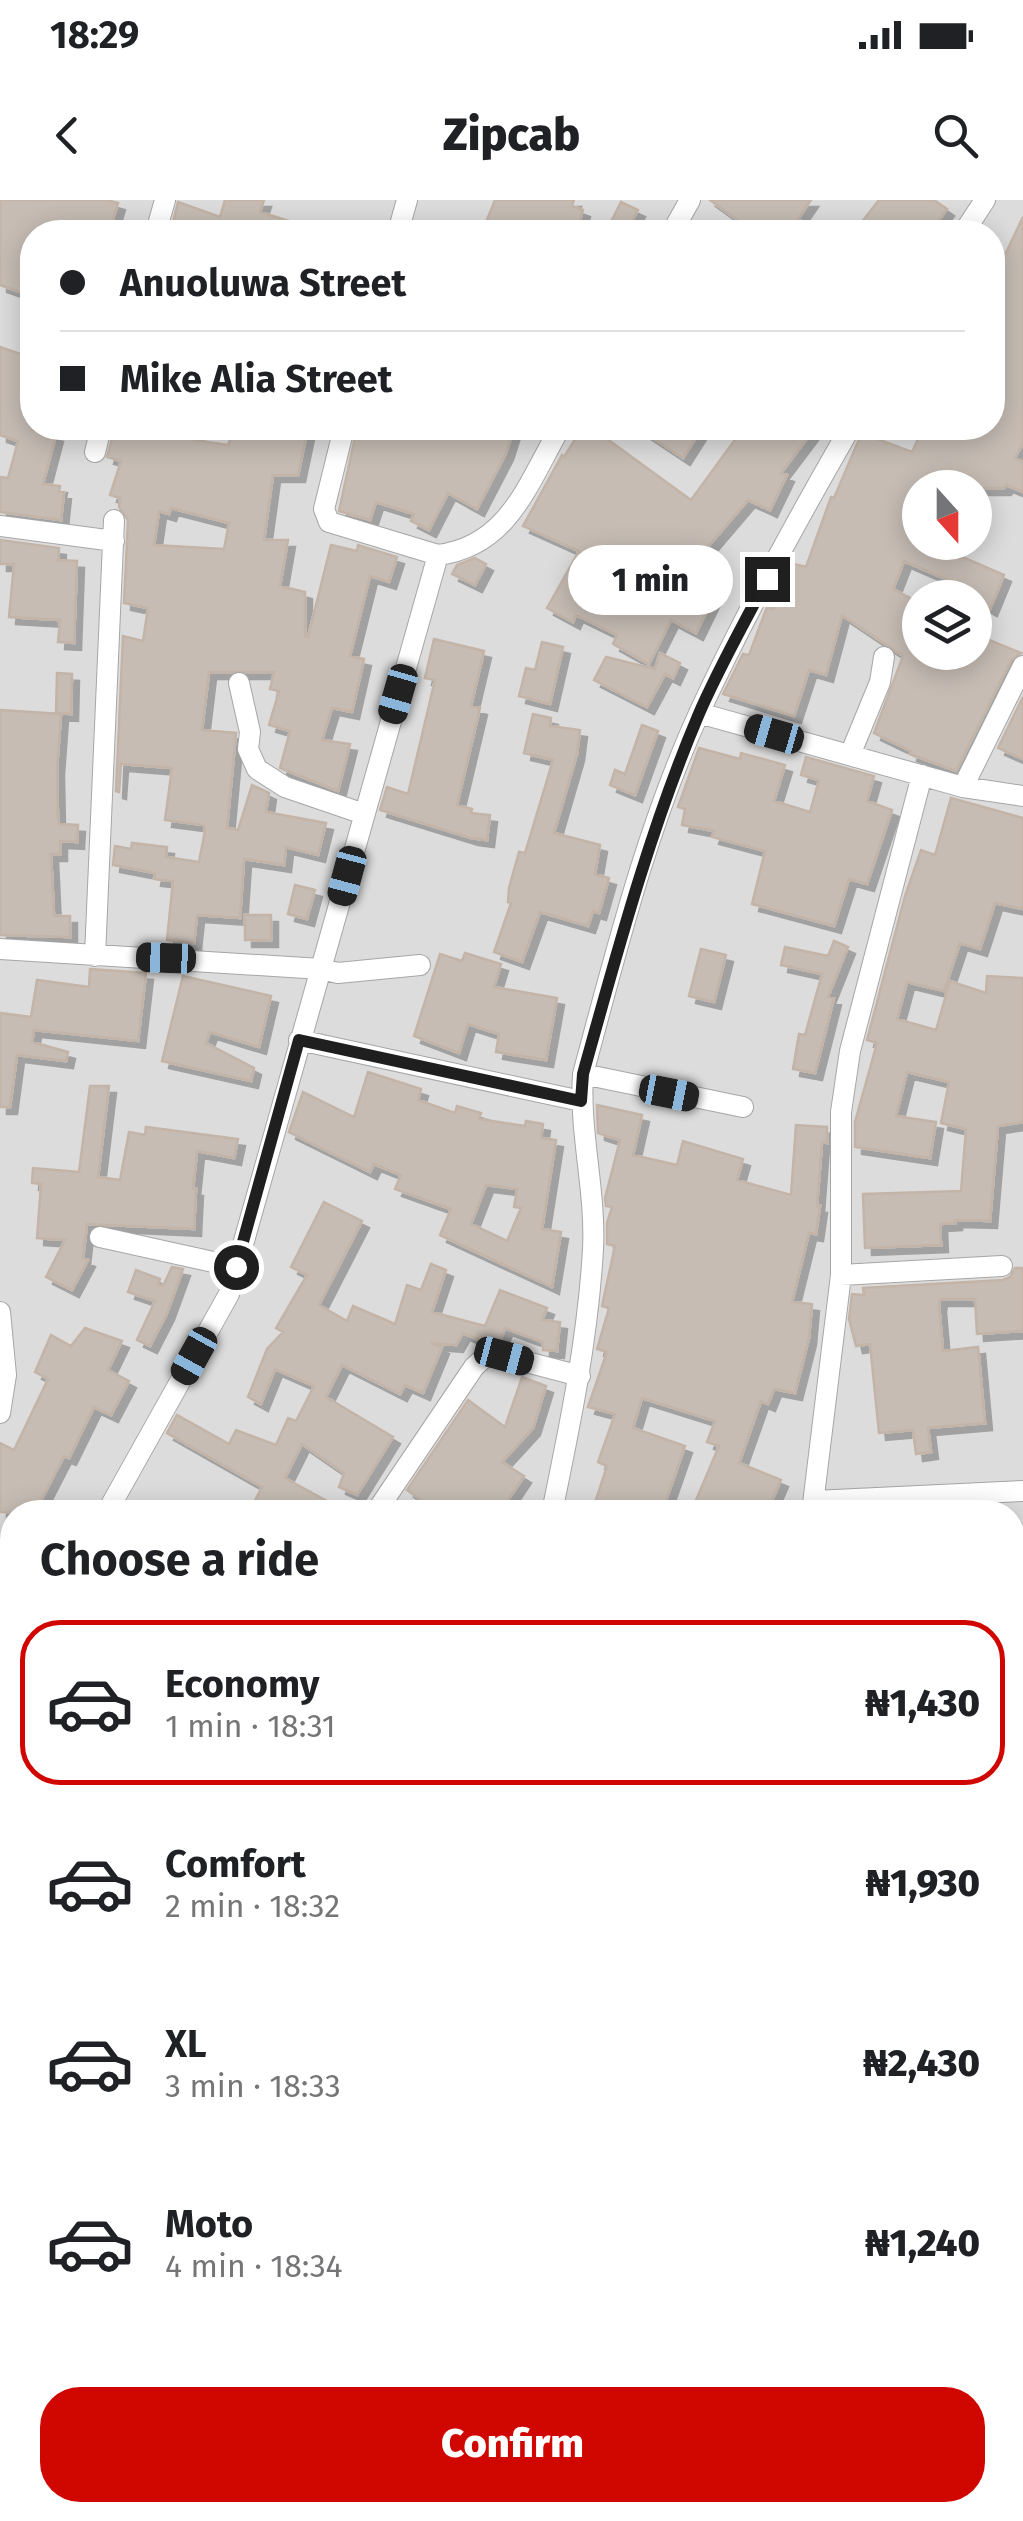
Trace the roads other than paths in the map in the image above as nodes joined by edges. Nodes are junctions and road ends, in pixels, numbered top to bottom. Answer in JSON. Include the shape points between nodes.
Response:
{"nodes":[{"id":1,"x":98,"y":440,"type":"edge"},
{"id":2,"x":341,"y":440,"type":"edge"},
{"id":3,"x":553,"y":440,"type":"edge"},
{"id":4,"x":843,"y":440,"type":"edge"},
{"id":5,"x":95,"y":452,"type":"dead end"},
{"id":6,"x":0,"y":526,"type":"edge"},
{"id":7,"x":438,"y":555,"type":"junction"},
{"id":8,"x":884,"y":657,"type":"dead end"},
{"id":9,"x":1023,"y":666,"type":"edge"},
{"id":10,"x":239,"y":683,"type":"dead end"},
{"id":11,"x":699,"y":713,"type":"junction"},
{"id":12,"x":850,"y":755,"type":"junction"},
{"id":13,"x":922,"y":775,"type":"junction"},
{"id":14,"x":963,"y":788,"type":"junction"},
{"id":15,"x":1023,"y":796,"type":"edge"},
{"id":16,"x":364,"y":814,"type":"junction"},
{"id":17,"x":0,"y":949,"type":"edge"},
{"id":18,"x":95,"y":956,"type":"junction"},
{"id":19,"x":420,"y":965,"type":"dead end"},
{"id":20,"x":321,"y":968,"type":"junction"},
{"id":21,"x":299,"y":1040,"type":"junction"},
{"id":22,"x":583,"y":1074,"type":"junction"},
{"id":23,"x":581,"y":1101,"type":"junction"},
{"id":24,"x":743,"y":1107,"type":"dead end"},
{"id":25,"x":100,"y":1237,"type":"dead end"},
{"id":26,"x":1002,"y":1266,"type":"dead end"},
{"id":27,"x":236,"y":1267,"type":"junction"},
{"id":28,"x":841,"y":1275,"type":"junction"},
{"id":29,"x":0,"y":1312,"type":"edge"},
{"id":30,"x":580,"y":1376,"type":"junction"},
{"id":31,"x":0,"y":1413,"type":"edge"},
{"id":32,"x":1023,"y":1490,"type":"edge"},
{"id":33,"x":114,"y":1500,"type":"edge"},
{"id":34,"x":384,"y":1500,"type":"edge"},
{"id":35,"x":554,"y":1500,"type":"edge"},
{"id":36,"x":814,"y":1500,"type":"edge"},
{"id":37,"x":892,"y":1500,"type":"edge"}],
"edges":[{"from":1,"to":5,"type":"street"},
{"from":2,"to":7,"type":"street","via":[[324,509],[329,522]]},
{"from":3,"to":7,"type":"street","via":[[507,520],[463,552]]},
{"from":4,"to":11,"type":"street"},
{"from":6,"to":18,"type":"street","via":[[114,530]]},
{"from":7,"to":16,"type":"street"},
{"from":8,"to":12,"type":"street"},
{"from":9,"to":14,"type":"street"},
{"from":10,"to":16,"type":"street","via":[[256,769],[286,787]]},
{"from":11,"to":12,"type":"street"},
{"from":11,"to":22,"type":"street","via":[[627,913]]},
{"from":12,"to":13,"type":"street"},
{"from":13,"to":14,"type":"street"},
{"from":13,"to":28,"type":"street","via":[[850,1050],[841,1112]]},
{"from":14,"to":15,"type":"street"},
{"from":16,"to":20,"type":"street"},
{"from":17,"to":18,"type":"street"},
{"from":18,"to":20,"type":"street"},
{"from":19,"to":20,"type":"street","via":[[338,973]]},
{"from":20,"to":21,"type":"street"},
{"from":21,"to":23,"type":"street"},
{"from":21,"to":27,"type":"street"},
{"from":22,"to":23,"type":"street"},
{"from":22,"to":24,"type":"street"},
{"from":23,"to":30,"type":"street","via":[[594,1245]]},
{"from":25,"to":27,"type":"street"},
{"from":26,"to":28,"type":"street"},
{"from":27,"to":33,"type":"street","via":[[229,1294]]},
{"from":28,"to":36,"type":"street"},
{"from":29,"to":31,"type":"street","via":[[6,1376]]},
{"from":30,"to":34,"type":"street","via":[[488,1356]]},
{"from":30,"to":35,"type":"street"},
{"from":32,"to":37,"type":"street"}]}
